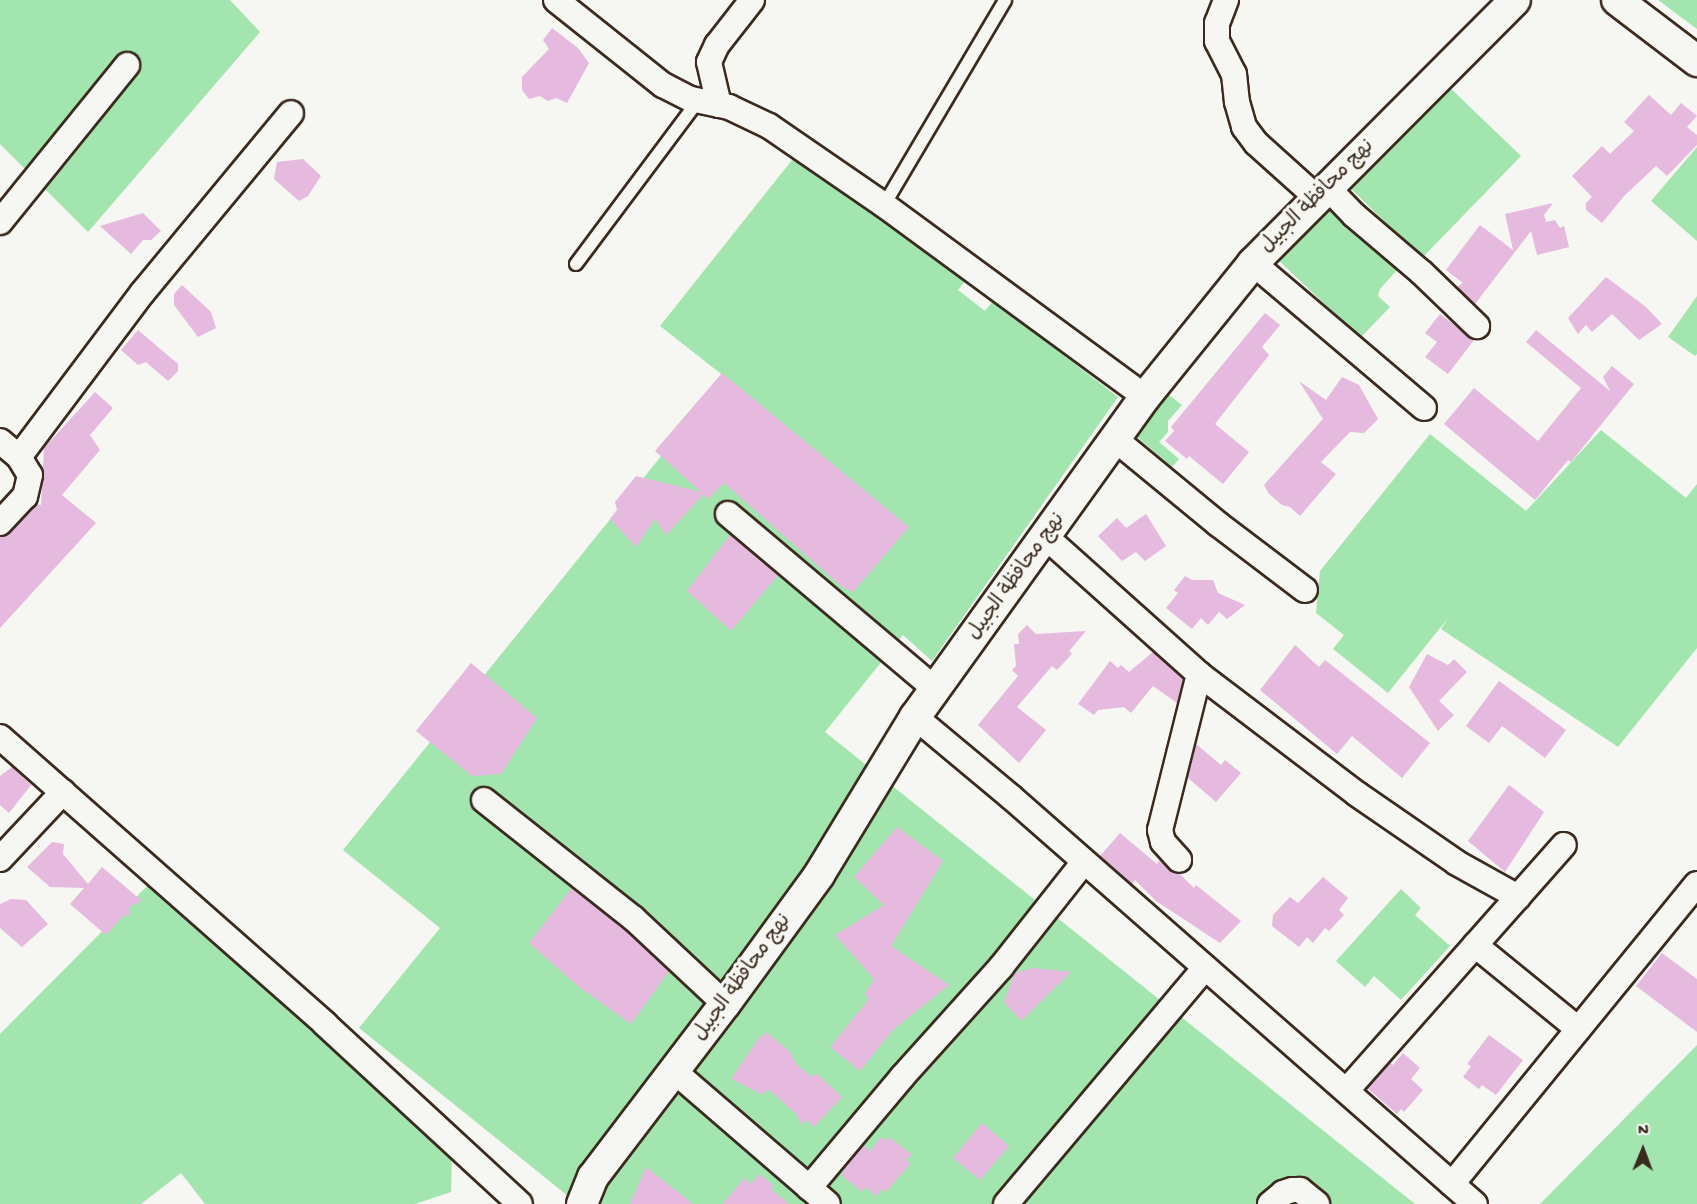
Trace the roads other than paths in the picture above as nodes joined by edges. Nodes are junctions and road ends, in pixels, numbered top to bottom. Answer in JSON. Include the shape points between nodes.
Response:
{"nodes":[{"id":1,"x":556,"y":0,"type":"edge"},
{"id":2,"x":752,"y":0,"type":"edge"},
{"id":3,"x":1005,"y":0,"type":"edge"},
{"id":4,"x":1515,"y":0,"type":"edge"},
{"id":5,"x":1617,"y":0,"type":"edge"},
{"id":6,"x":1220,"y":2,"type":"edge"},
{"id":7,"x":1697,"y":61,"type":"edge"},
{"id":8,"x":127,"y":65,"type":"dead end"},
{"id":9,"x":708,"y":103,"type":"junction"},
{"id":10,"x":291,"y":113,"type":"dead end"},
{"id":11,"x":1322,"y":192,"type":"junction"},
{"id":12,"x":884,"y":205,"type":"junction"},
{"id":13,"x":0,"y":222,"type":"edge"},
{"id":14,"x":1253,"y":263,"type":"junction"},
{"id":15,"x":576,"y":264,"type":"dead end"},
{"id":16,"x":1477,"y":326,"type":"dead end"},
{"id":17,"x":1145,"y":397,"type":"junction"},
{"id":18,"x":1424,"y":408,"type":"dead end"},
{"id":19,"x":1116,"y":440,"type":"junction"},
{"id":20,"x":0,"y":441,"type":"edge"},
{"id":21,"x":19,"y":457,"type":"junction"},
{"id":22,"x":728,"y":514,"type":"dead end"},
{"id":23,"x":0,"y":523,"type":"edge"},
{"id":24,"x":1047,"y":537,"type":"junction"},
{"id":25,"x":1305,"y":590,"type":"dead end"},
{"id":26,"x":1199,"y":674,"type":"junction"},
{"id":27,"x":936,"y":689,"type":"junction"},
{"id":28,"x":915,"y":717,"type":"junction"},
{"id":29,"x":0,"y":737,"type":"edge"},
{"id":30,"x":63,"y":792,"type":"junction"},
{"id":31,"x":484,"y":800,"type":"dead end"},
{"id":32,"x":1564,"y":845,"type":"dead end"},
{"id":33,"x":0,"y":859,"type":"edge"},
{"id":34,"x":1179,"y":860,"type":"dead end"},
{"id":35,"x":1084,"y":862,"type":"junction"},
{"id":36,"x":1697,"y":884,"type":"edge"},
{"id":37,"x":1518,"y":897,"type":"junction"},
{"id":38,"x":1475,"y":945,"type":"junction"},
{"id":39,"x":1205,"y":968,"type":"junction"},
{"id":40,"x":725,"y":1004,"type":"junction"},
{"id":41,"x":1578,"y":1029,"type":"junction"},
{"id":42,"x":674,"y":1071,"type":"junction"},
{"id":43,"x":1347,"y":1090,"type":"junction"},
{"id":44,"x":1452,"y":1184,"type":"junction"},
{"id":45,"x":809,"y":1188,"type":"junction"},
{"id":46,"x":520,"y":1204,"type":"edge"},
{"id":47,"x":582,"y":1204,"type":"edge"},
{"id":48,"x":828,"y":1204,"type":"edge"},
{"id":49,"x":1006,"y":1204,"type":"edge"},
{"id":50,"x":1270,"y":1204,"type":"edge"},
{"id":51,"x":1317,"y":1204,"type":"edge"},
{"id":52,"x":1474,"y":1204,"type":"edge"}],
"edges":[{"from":1,"to":9,"type":"street","via":[[663,85]]},
{"from":2,"to":9,"type":"street","via":[[717,45],[709,62]]},
{"from":3,"to":12,"type":"lane"},
{"from":4,"to":11,"type":"street","name":"نهج محافظة الجبيل"},
{"from":5,"to":7,"type":"street"},
{"from":6,"to":11,"type":"street","via":[[1216,41],[1234,74],[1244,127],[1256,143]]},
{"from":8,"to":13,"type":"street"},
{"from":9,"to":12,"type":"street","via":[[769,126]]},
{"from":9,"to":15,"type":"lane"},
{"from":10,"to":21,"type":"street","via":[[143,292]]},
{"from":11,"to":14,"type":"street","name":"نهج محافظة الجبيل"},
{"from":11,"to":16,"type":"street","via":[[1421,272]]},
{"from":12,"to":17,"type":"street"},
{"from":14,"to":17,"type":"street","name":"نهج محافظة الجبيل"},
{"from":14,"to":18,"type":"street"},
{"from":17,"to":19,"type":"street","name":"نهج محافظة الجبيل"},
{"from":19,"to":24,"type":"street","name":"نهج محافظة الجبيل"},
{"from":19,"to":25,"type":"street"},
{"from":20,"to":21,"type":"street"},
{"from":21,"to":23,"type":"street","via":[[30,475],[30,484],[25,496]]},
{"from":22,"to":27,"type":"street"},
{"from":24,"to":26,"type":"street"},
{"from":24,"to":27,"type":"street","name":"نهج محافظة الجبيل"},
{"from":26,"to":34,"type":"street","via":[[1160,830],[1163,842]]},
{"from":26,"to":37,"type":"street","via":[[1357,794],[1457,863]]},
{"from":27,"to":28,"type":"street","name":"نهج محافظة الجبيل"},
{"from":28,"to":35,"type":"street"},
{"from":28,"to":40,"type":"street","name":"نهج محافظة الجبيل","via":[[819,875]]},
{"from":29,"to":30,"type":"street"},
{"from":30,"to":33,"type":"street"},
{"from":30,"to":46,"type":"street","via":[[316,1016]]},
{"from":31,"to":40,"type":"street","via":[[633,918]]},
{"from":32,"to":37,"type":"street"},
{"from":35,"to":39,"type":"street"},
{"from":35,"to":45,"type":"street","via":[[1001,967]]},
{"from":36,"to":41,"type":"street"},
{"from":37,"to":38,"type":"street"},
{"from":38,"to":41,"type":"street"},
{"from":38,"to":43,"type":"street"},
{"from":39,"to":43,"type":"street"},
{"from":39,"to":49,"type":"street"},
{"from":40,"to":42,"type":"street","name":"نهج محافظة الجبيل"},
{"from":41,"to":44,"type":"street"},
{"from":42,"to":45,"type":"street"},
{"from":42,"to":47,"type":"street","name":"نهج محافظة الجبيل","via":[[593,1177]]},
{"from":43,"to":44,"type":"street"},
{"from":44,"to":52,"type":"street"},
{"from":45,"to":48,"type":"street"},
{"from":50,"to":51,"type":"street","via":[[1292,1190],[1300,1190]]}]}
